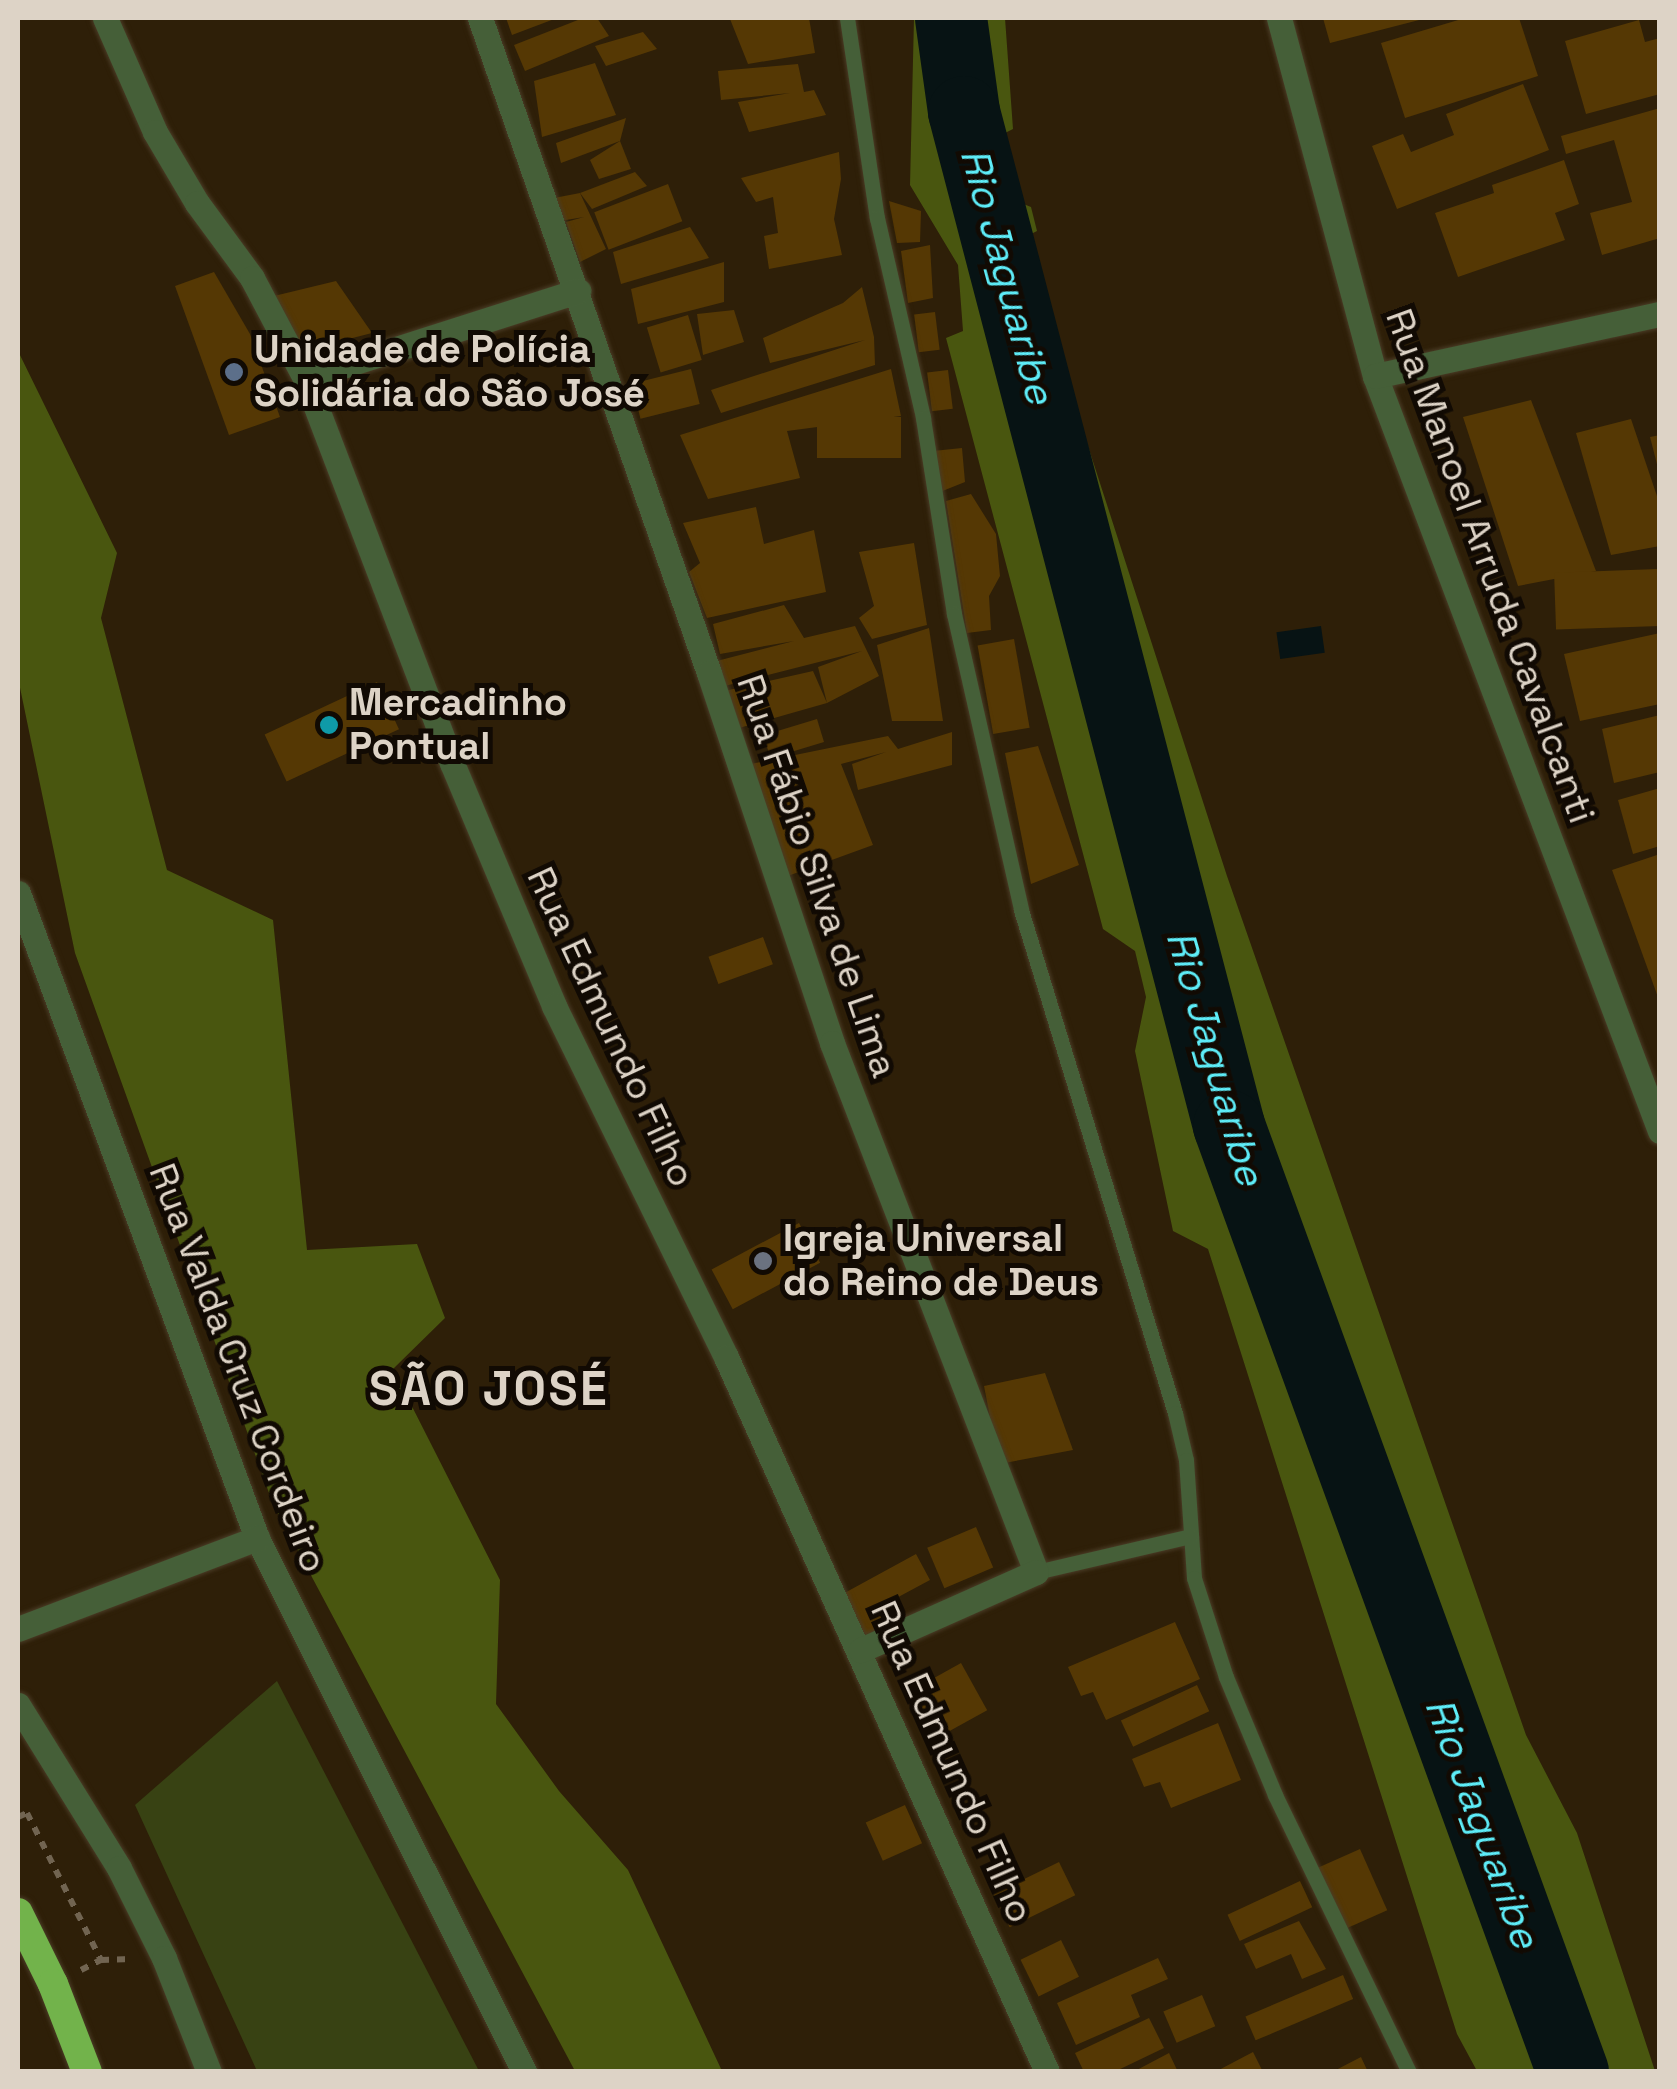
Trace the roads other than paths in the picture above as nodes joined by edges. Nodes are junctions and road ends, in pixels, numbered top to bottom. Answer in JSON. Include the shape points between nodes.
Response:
{"nodes":[{"id":1,"x":105,"y":18,"type":"edge"},
{"id":2,"x":480,"y":18,"type":"edge"},
{"id":3,"x":848,"y":18,"type":"edge"},
{"id":4,"x":1279,"y":18,"type":"edge"},
{"id":5,"x":578,"y":291,"type":"junction"},
{"id":6,"x":1660,"y":314,"type":"edge"},
{"id":7,"x":1375,"y":376,"type":"junction"},
{"id":8,"x":305,"y":378,"type":"junction"},
{"id":9,"x":18,"y":893,"type":"edge"},
{"id":10,"x":26,"y":936,"type":"edge"},
{"id":11,"x":1648,"y":1069,"type":"edge"},
{"id":12,"x":1660,"y":1131,"type":"edge"},
{"id":13,"x":1191,"y":1536,"type":"junction"},
{"id":14,"x":257,"y":1538,"type":"junction"},
{"id":15,"x":1036,"y":1572,"type":"junction"},
{"id":16,"x":18,"y":1628,"type":"edge"},
{"id":17,"x":861,"y":1650,"type":"junction"},
{"id":18,"x":18,"y":1705,"type":"edge"},
{"id":19,"x":18,"y":1913,"type":"edge"},
{"id":20,"x":87,"y":2072,"type":"edge"},
{"id":21,"x":209,"y":2072,"type":"edge"},
{"id":22,"x":524,"y":2072,"type":"edge"},
{"id":23,"x":1047,"y":2072,"type":"edge"},
{"id":24,"x":1409,"y":2072,"type":"edge"}],
"edges":[{"from":1,"to":8,"type":"street","name":"Rua Edmundo Filho","via":[[155,132],[252,278]]},
{"from":2,"to":5,"type":"street","name":"Rua Fábio Silva de Lima"},
{"from":3,"to":13,"type":"lane","via":[[877,218],[924,418],[963,653],[1021,910],[1175,1413]]},
{"from":4,"to":7,"type":"street","name":"Rua Manoel Arruda Cavalcanti"},
{"from":5,"to":8,"type":"street"},
{"from":5,"to":15,"type":"street","name":"Rua Fábio Silva de Lima","via":[[832,1043]]},
{"from":6,"to":7,"type":"street"},
{"from":7,"to":11,"type":"street","name":"Rua Manoel Arruda Cavalcanti"},
{"from":8,"to":17,"type":"street","name":"Rua Edmundo Filho","via":[[452,763],[554,1006]]},
{"from":9,"to":10,"type":"street","name":"Rua Valda Cruz Cordeiro"},
{"from":10,"to":14,"type":"street","name":"Rua Valda Cruz Cordeiro"},
{"from":11,"to":12,"type":"street","name":"Rua Manoel Arruda Cavalcanti"},
{"from":13,"to":15,"type":"lane"},
{"from":13,"to":24,"type":"lane","via":[[1194,1578],[1226,1677],[1275,1795]]},
{"from":14,"to":16,"type":"street"},
{"from":14,"to":22,"type":"street","name":"Rua Valda Cruz Cordeiro"},
{"from":15,"to":17,"type":"street"},
{"from":17,"to":23,"type":"street","name":"Rua Edmundo Filho"},
{"from":18,"to":21,"type":"street","via":[[119,1868]]},
{"from":19,"to":20,"type":"highway"}]}
